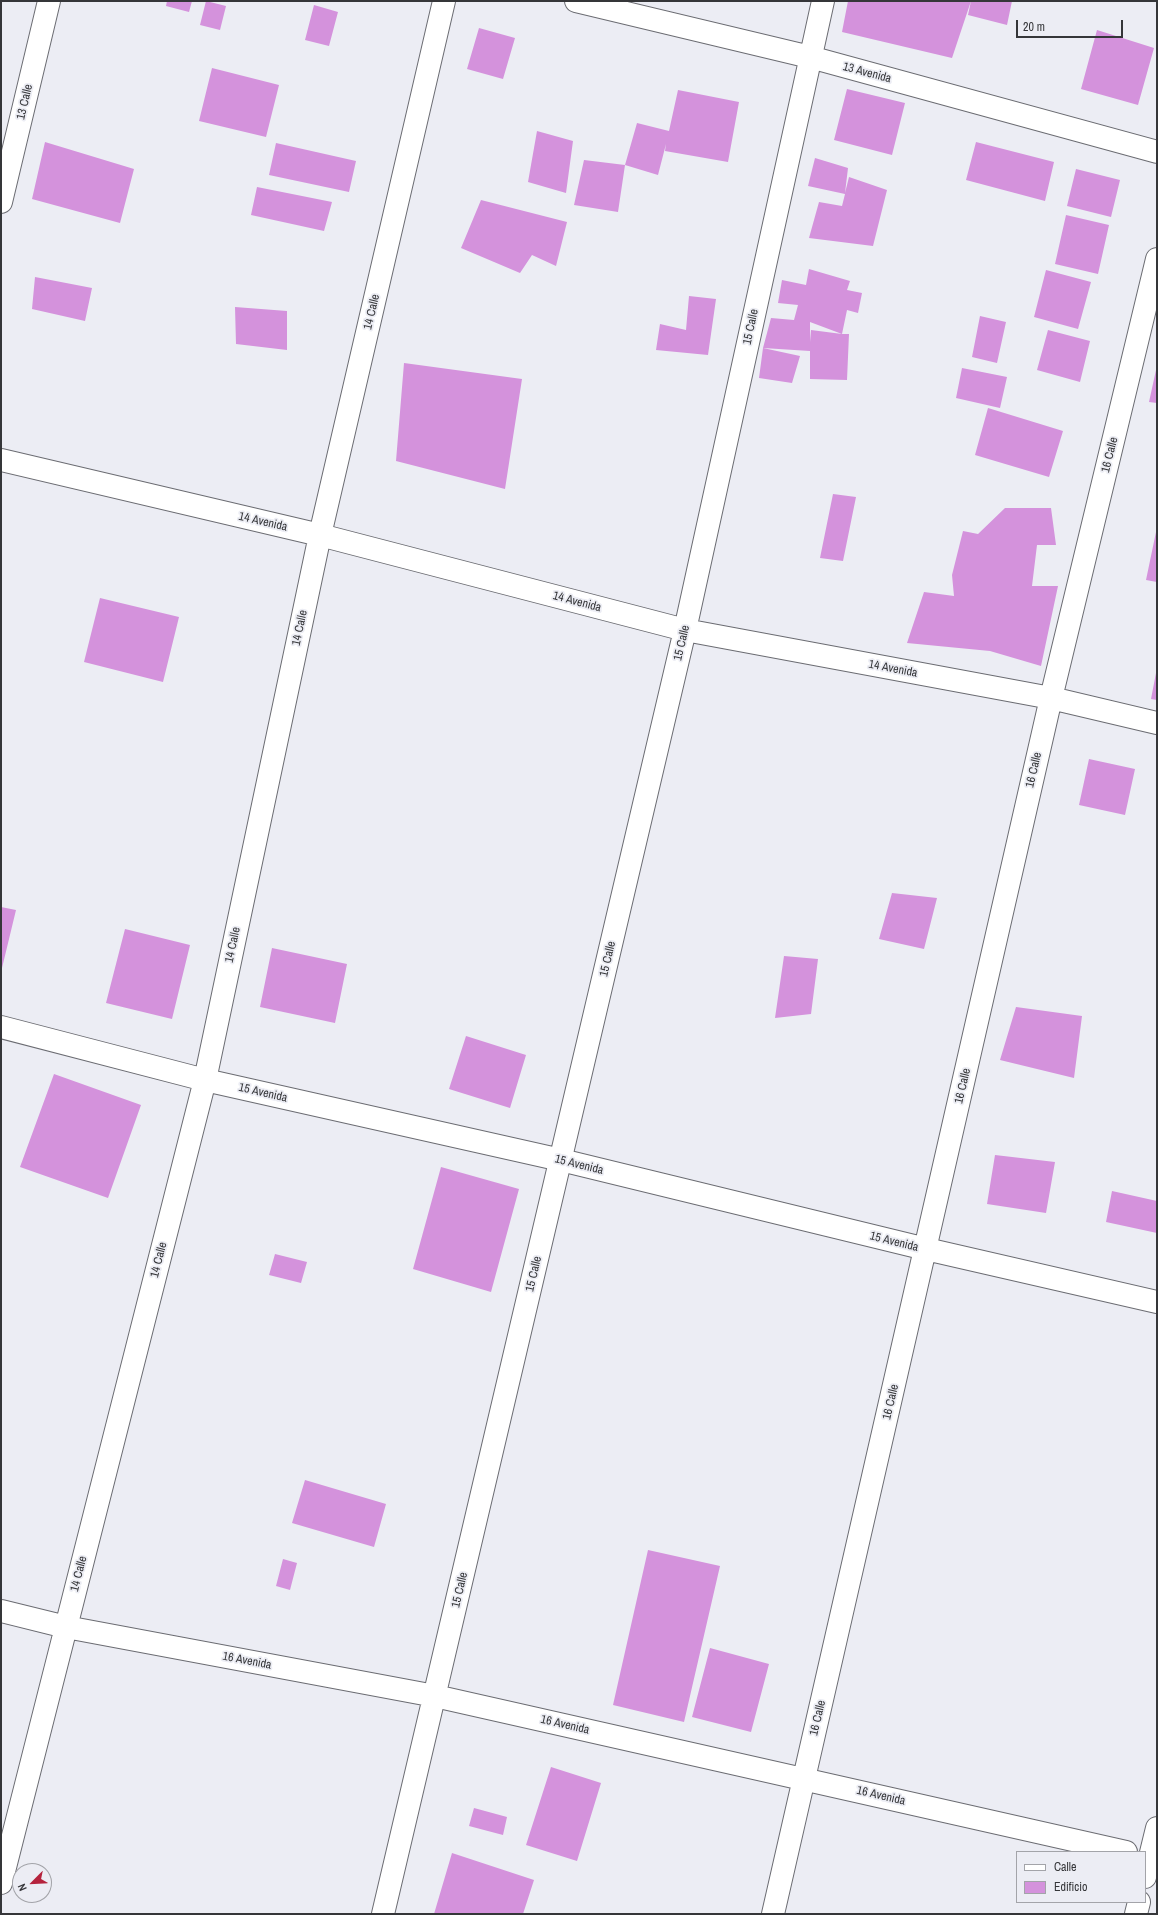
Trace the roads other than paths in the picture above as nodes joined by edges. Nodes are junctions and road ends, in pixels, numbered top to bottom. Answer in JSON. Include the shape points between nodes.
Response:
{"nodes":[{"id":1,"x":49,"y":1,"type":"edge"},
{"id":2,"x":444,"y":1,"type":"edge"},
{"id":3,"x":576,"y":1,"type":"edge"},
{"id":4,"x":823,"y":1,"type":"edge"},
{"id":5,"x":810,"y":57,"type":"junction"},
{"id":6,"x":1157,"y":152,"type":"edge"},
{"id":7,"x":1,"y":202,"type":"edge"},
{"id":8,"x":1157,"y":259,"type":"edge"},
{"id":9,"x":1,"y":460,"type":"edge"},
{"id":10,"x":320,"y":535,"type":"junction"},
{"id":11,"x":685,"y":630,"type":"junction"},
{"id":12,"x":1051,"y":698,"type":"junction"},
{"id":13,"x":1157,"y":723,"type":"edge"},
{"id":14,"x":1,"y":1027,"type":"edge"},
{"id":15,"x":205,"y":1080,"type":"junction"},
{"id":16,"x":561,"y":1160,"type":"junction"},
{"id":17,"x":926,"y":1250,"type":"junction"},
{"id":18,"x":1157,"y":1302,"type":"edge"},
{"id":19,"x":1,"y":1611,"type":"edge"},
{"id":20,"x":66,"y":1627,"type":"junction"},
{"id":21,"x":435,"y":1696,"type":"junction"},
{"id":22,"x":804,"y":1779,"type":"junction"},
{"id":23,"x":1157,"y":1828,"type":"edge"},
{"id":24,"x":1122,"y":1851,"type":"edge"},
{"id":25,"x":1149,"y":1863,"type":"edge"},
{"id":26,"x":1,"y":1883,"type":"edge"},
{"id":27,"x":1139,"y":1903,"type":"edge"},
{"id":28,"x":383,"y":1914,"type":"edge"},
{"id":29,"x":773,"y":1914,"type":"edge"},
{"id":30,"x":1136,"y":1914,"type":"edge"}],
"edges":[{"from":1,"to":7,"type":"street","name":"13 Calle"},
{"from":2,"to":10,"type":"street","name":"14 Calle"},
{"from":3,"to":5,"type":"street","name":"13 Avenida"},
{"from":4,"to":5,"type":"street","name":"15 Calle"},
{"from":5,"to":6,"type":"street","name":"13 Avenida"},
{"from":5,"to":11,"type":"street","name":"15 Calle"},
{"from":8,"to":12,"type":"street","name":"16 Calle"},
{"from":9,"to":10,"type":"street","name":"14 Avenida"},
{"from":10,"to":11,"type":"street","name":"14 Avenida"},
{"from":10,"to":15,"type":"street","name":"14 Calle"},
{"from":11,"to":12,"type":"street","name":"14 Avenida"},
{"from":11,"to":16,"type":"street","name":"15 Calle"},
{"from":12,"to":13,"type":"street","name":"14 Avenida"},
{"from":12,"to":17,"type":"street","name":"16 Calle"},
{"from":14,"to":15,"type":"street","name":"15 Avenida"},
{"from":15,"to":16,"type":"street","name":"15 Avenida"},
{"from":15,"to":20,"type":"street","name":"14 Calle"},
{"from":16,"to":17,"type":"street","name":"15 Avenida"},
{"from":16,"to":21,"type":"street","name":"15 Calle"},
{"from":17,"to":18,"type":"street","name":"15 Avenida"},
{"from":17,"to":22,"type":"street","name":"16 Calle"},
{"from":19,"to":20,"type":"street","name":"16 Avenida"},
{"from":20,"to":21,"type":"street","name":"16 Avenida"},
{"from":20,"to":26,"type":"street","name":"14 Calle"},
{"from":21,"to":22,"type":"street","name":"16 Avenida"},
{"from":21,"to":28,"type":"street","name":"15 Calle"},
{"from":22,"to":24,"type":"street","name":"16 Avenida"},
{"from":22,"to":29,"type":"street","name":"16 Calle"},
{"from":23,"to":25,"type":"street"},
{"from":27,"to":30,"type":"street"}]}
